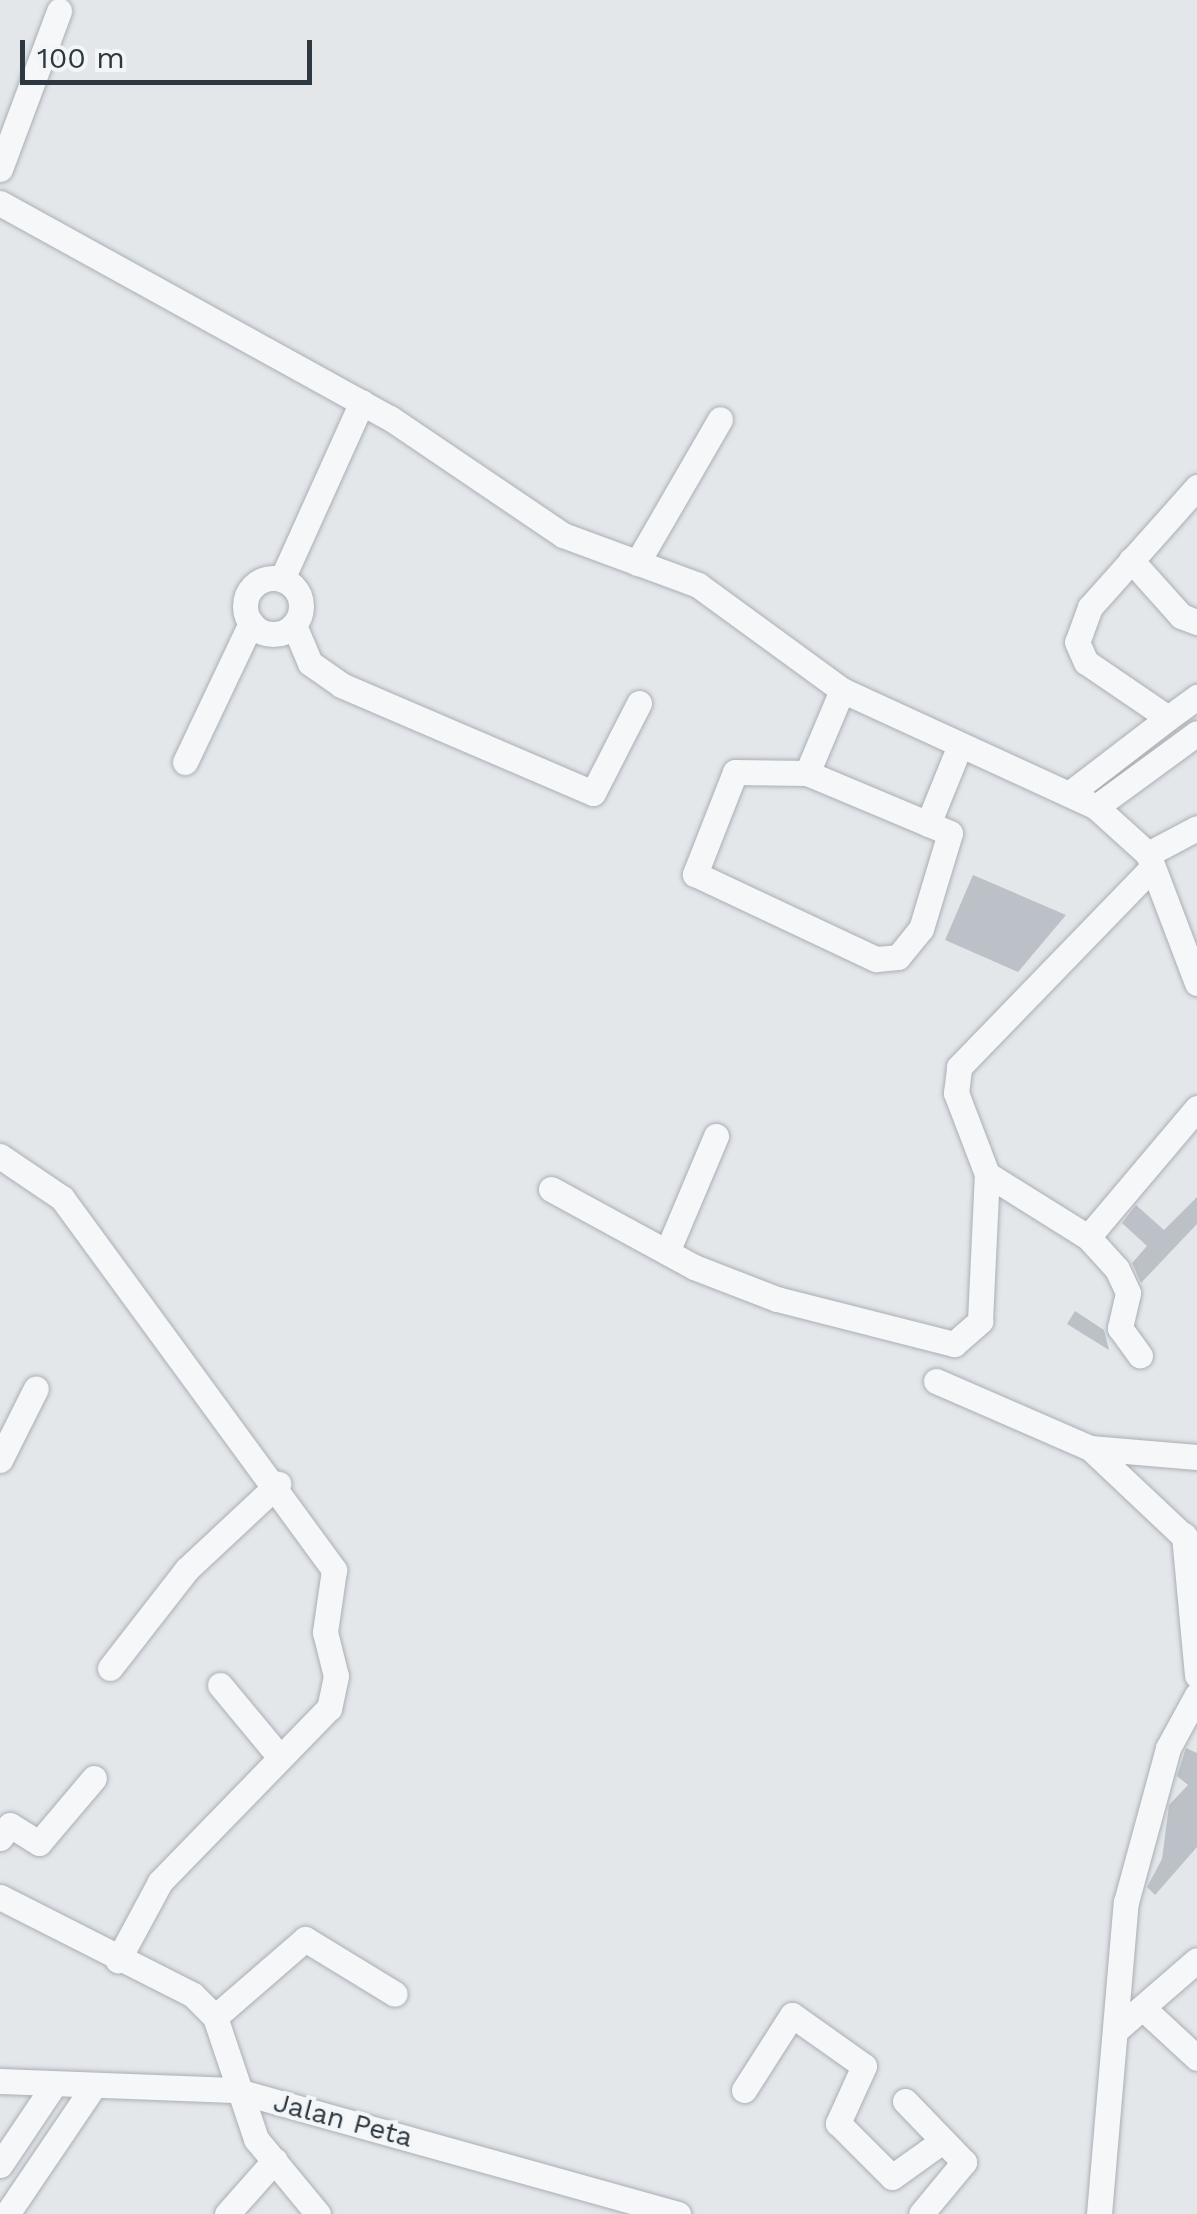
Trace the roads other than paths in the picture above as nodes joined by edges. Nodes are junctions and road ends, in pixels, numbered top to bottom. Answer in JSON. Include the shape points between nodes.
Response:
{"nodes":[{"id":1,"x":59,"y":12,"type":"dead end"},
{"id":2,"x":0,"y":169,"type":"edge"},
{"id":3,"x":0,"y":204,"type":"edge"},
{"id":4,"x":362,"y":402,"type":"junction"},
{"id":5,"x":720,"y":419,"type":"dead end"},
{"id":6,"x":1197,"y":487,"type":"edge"},
{"id":7,"x":1131,"y":560,"type":"junction"},
{"id":8,"x":636,"y":562,"type":"junction"},
{"id":9,"x":282,"y":579,"type":"junction"},
{"id":10,"x":1197,"y":622,"type":"edge"},
{"id":11,"x":251,"y":624,"type":"junction"},
{"id":12,"x":294,"y":626,"type":"junction"},
{"id":13,"x":842,"y":690,"type":"junction"},
{"id":14,"x":1197,"y":697,"type":"edge"},
{"id":15,"x":638,"y":703,"type":"dead end"},
{"id":16,"x":1168,"y":718,"type":"junction"},
{"id":17,"x":1197,"y":733,"type":"edge"},
{"id":18,"x":960,"y":745,"type":"junction"},
{"id":19,"x":185,"y":762,"type":"dead end"},
{"id":20,"x":808,"y":773,"type":"junction"},
{"id":21,"x":1069,"y":794,"type":"junction"},
{"id":22,"x":1096,"y":807,"type":"junction"},
{"id":23,"x":928,"y":824,"type":"junction"},
{"id":24,"x":1197,"y":828,"type":"edge"},
{"id":25,"x":1149,"y":862,"type":"junction"},
{"id":26,"x":1197,"y":983,"type":"edge"},
{"id":27,"x":1197,"y":1108,"type":"edge"},
{"id":28,"x":716,"y":1136,"type":"dead end"},
{"id":29,"x":0,"y":1156,"type":"edge"},
{"id":30,"x":987,"y":1174,"type":"junction"},
{"id":31,"x":551,"y":1188,"type":"dead end"},
{"id":32,"x":1088,"y":1236,"type":"junction"},
{"id":33,"x":668,"y":1252,"type":"junction"},
{"id":34,"x":1140,"y":1356,"type":"dead end"},
{"id":35,"x":936,"y":1381,"type":"dead end"},
{"id":36,"x":36,"y":1388,"type":"dead end"},
{"id":37,"x":1090,"y":1448,"type":"junction"},
{"id":38,"x":1197,"y":1457,"type":"edge"},
{"id":39,"x":0,"y":1460,"type":"edge"},
{"id":40,"x":278,"y":1484,"type":"junction"},
{"id":41,"x":1190,"y":1541,"type":"edge"},
{"id":42,"x":110,"y":1668,"type":"dead end"},
{"id":43,"x":1197,"y":1675,"type":"edge"},
{"id":44,"x":220,"y":1685,"type":"dead end"},
{"id":45,"x":1197,"y":1695,"type":"edge"},
{"id":46,"x":279,"y":1756,"type":"junction"},
{"id":47,"x":94,"y":1778,"type":"dead end"},
{"id":48,"x":0,"y":1838,"type":"edge"},
{"id":49,"x":0,"y":1897,"type":"edge"},
{"id":50,"x":118,"y":1960,"type":"junction"},
{"id":51,"x":1197,"y":1960,"type":"edge"},
{"id":52,"x":396,"y":1994,"type":"dead end"},
{"id":53,"x":1144,"y":2009,"type":"junction"},
{"id":54,"x":215,"y":2017,"type":"junction"},
{"id":55,"x":1115,"y":2030,"type":"junction"},
{"id":56,"x":1197,"y":2058,"type":"edge"},
{"id":57,"x":0,"y":2080,"type":"edge"},
{"id":58,"x":93,"y":2087,"type":"junction"},
{"id":59,"x":51,"y":2089,"type":"junction"},
{"id":60,"x":234,"y":2090,"type":"junction"},
{"id":61,"x":744,"y":2090,"type":"dead end"},
{"id":62,"x":905,"y":2101,"type":"dead end"},
{"id":63,"x":942,"y":2142,"type":"junction"},
{"id":64,"x":275,"y":2160,"type":"junction"},
{"id":65,"x":0,"y":2166,"type":"edge"},
{"id":66,"x":7,"y":2214,"type":"edge"},
{"id":67,"x":227,"y":2214,"type":"edge"},
{"id":68,"x":318,"y":2214,"type":"edge"},
{"id":69,"x":678,"y":2214,"type":"edge"},
{"id":70,"x":921,"y":2214,"type":"edge"},
{"id":71,"x":1099,"y":2214,"type":"edge"}],
"edges":[{"from":1,"to":2,"type":"street"},
{"from":3,"to":4,"type":"street"},
{"from":4,"to":8,"type":"street","via":[[563,535]]},
{"from":4,"to":9,"type":"street"},
{"from":5,"to":8,"type":"street"},
{"from":6,"to":7,"type":"street"},
{"from":7,"to":10,"type":"street","via":[[1180,616]]},
{"from":7,"to":16,"type":"street","via":[[1082,618],[1078,652]]},
{"from":8,"to":13,"type":"street","via":[[714,594]]},
{"from":9,"to":11,"type":"street","via":[[254,586]]},
{"from":9,"to":12,"type":"street","via":[[300,598]]},
{"from":11,"to":12,"type":"street","via":[[277,634]]},
{"from":11,"to":19,"type":"street"},
{"from":12,"to":15,"type":"street","via":[[310,663],[341,685],[594,794]]},
{"from":13,"to":18,"type":"street"},
{"from":13,"to":20,"type":"street"},
{"from":14,"to":16,"type":"street"},
{"from":16,"to":21,"type":"street"},
{"from":17,"to":22,"type":"street"},
{"from":18,"to":21,"type":"street"},
{"from":18,"to":23,"type":"street"},
{"from":20,"to":23,"type":"street"},
{"from":20,"to":23,"type":"street","via":[[747,768],[729,778],[698,846],[700,881],[876,959],[898,957],[921,928],[950,834]]},
{"from":21,"to":22,"type":"street"},
{"from":22,"to":25,"type":"street"},
{"from":24,"to":25,"type":"street"},
{"from":25,"to":26,"type":"street"},
{"from":25,"to":30,"type":"street","via":[[959,1067],[956,1093]]},
{"from":27,"to":32,"type":"street"},
{"from":28,"to":33,"type":"street"},
{"from":29,"to":40,"type":"street","via":[[62,1198]]},
{"from":30,"to":32,"type":"street"},
{"from":30,"to":33,"type":"street","via":[[980,1321],[954,1344],[777,1300]]},
{"from":31,"to":33,"type":"street"},
{"from":32,"to":34,"type":"street","via":[[1118,1269],[1128,1294],[1120,1328]]},
{"from":35,"to":37,"type":"street"},
{"from":36,"to":39,"type":"street"},
{"from":37,"to":38,"type":"street"},
{"from":37,"to":41,"type":"street"},
{"from":40,"to":42,"type":"street","via":[[187,1569]]},
{"from":40,"to":46,"type":"street","via":[[326,1551],[336,1588],[324,1632],[336,1692]]},
{"from":41,"to":43,"type":"street"},
{"from":44,"to":46,"type":"street"},
{"from":45,"to":55,"type":"street","via":[[1168,1748],[1126,1902]]},
{"from":46,"to":50,"type":"street","via":[[160,1882]]},
{"from":47,"to":48,"type":"street","via":[[39,1843],[10,1826]]},
{"from":49,"to":50,"type":"street"},
{"from":50,"to":54,"type":"street","via":[[169,1976]]},
{"from":51,"to":53,"type":"street"},
{"from":52,"to":54,"type":"street","via":[[305,1939]]},
{"from":53,"to":55,"type":"street"},
{"from":53,"to":56,"type":"street"},
{"from":54,"to":60,"type":"street"},
{"from":55,"to":71,"type":"street"},
{"from":57,"to":59,"type":"street","name":"Jalan Peta"},
{"from":58,"to":59,"type":"street","name":"Jalan Peta"},
{"from":58,"to":60,"type":"street","name":"Jalan Peta"},
{"from":58,"to":66,"type":"street"},
{"from":59,"to":65,"type":"street"},
{"from":60,"to":64,"type":"street"},
{"from":60,"to":69,"type":"street","name":"Jalan Peta"},
{"from":61,"to":63,"type":"street","via":[[792,2015],[864,2066],[838,2123],[892,2177]]},
{"from":62,"to":63,"type":"street"},
{"from":63,"to":70,"type":"street","via":[[963,2170]]},
{"from":64,"to":67,"type":"street"},
{"from":64,"to":68,"type":"street"}]}
